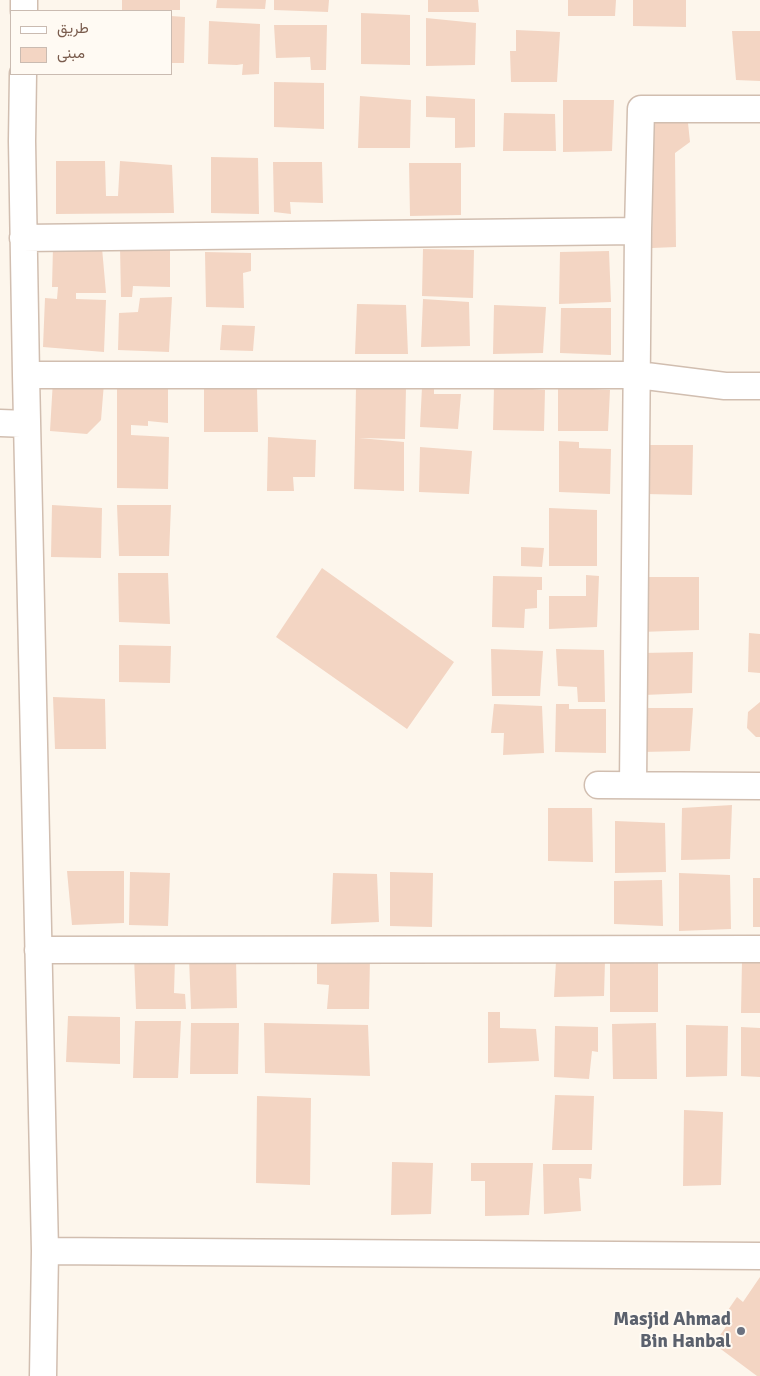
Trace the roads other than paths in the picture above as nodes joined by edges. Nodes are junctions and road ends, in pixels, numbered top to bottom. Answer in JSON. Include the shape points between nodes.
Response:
{"nodes":[{"id":1,"x":23,"y":75,"type":"edge"},
{"id":2,"x":760,"y":109,"type":"edge"},
{"id":3,"x":11,"y":140,"type":"edge"},
{"id":4,"x":638,"y":231,"type":"junction"},
{"id":5,"x":24,"y":238,"type":"junction"},
{"id":6,"x":26,"y":375,"type":"junction"},
{"id":7,"x":638,"y":375,"type":"junction"},
{"id":8,"x":760,"y":386,"type":"edge"},
{"id":9,"x":0,"y":423,"type":"edge"},
{"id":10,"x":27,"y":424,"type":"junction"},
{"id":11,"x":598,"y":785,"type":"dead end"},
{"id":12,"x":634,"y":785,"type":"junction"},
{"id":13,"x":760,"y":786,"type":"edge"},
{"id":14,"x":760,"y":949,"type":"edge"},
{"id":15,"x":38,"y":950,"type":"junction"},
{"id":16,"x":45,"y":1251,"type":"junction"},
{"id":17,"x":760,"y":1256,"type":"edge"},
{"id":18,"x":43,"y":1376,"type":"edge"}],
"edges":[{"from":1,"to":3,"type":"street"},
{"from":2,"to":4,"type":"street","via":[[640,109]]},
{"from":3,"to":5,"type":"street"},
{"from":4,"to":5,"type":"street"},
{"from":4,"to":7,"type":"street"},
{"from":5,"to":6,"type":"street"},
{"from":6,"to":7,"type":"street"},
{"from":6,"to":10,"type":"street"},
{"from":7,"to":8,"type":"street","via":[[725,386]]},
{"from":7,"to":12,"type":"street"},
{"from":9,"to":10,"type":"street"},
{"from":10,"to":15,"type":"street"},
{"from":11,"to":12,"type":"street"},
{"from":12,"to":13,"type":"street"},
{"from":14,"to":15,"type":"street"},
{"from":15,"to":16,"type":"street"},
{"from":16,"to":17,"type":"street"},
{"from":16,"to":18,"type":"street"}]}
